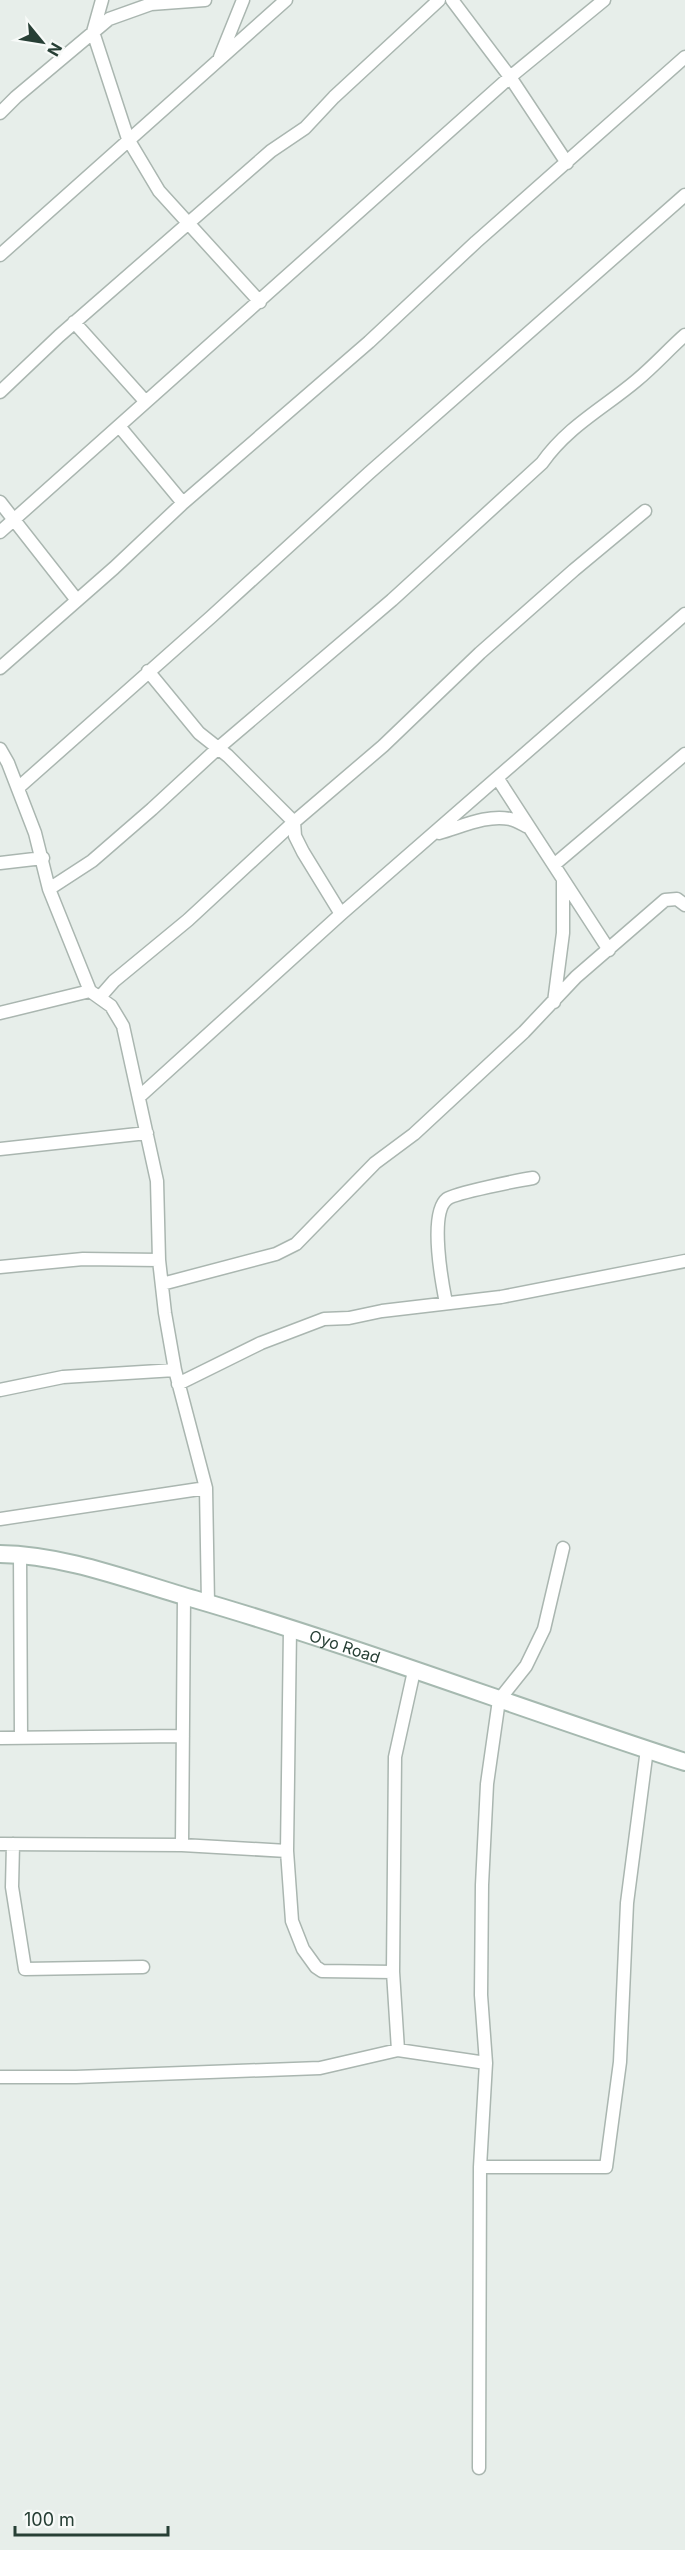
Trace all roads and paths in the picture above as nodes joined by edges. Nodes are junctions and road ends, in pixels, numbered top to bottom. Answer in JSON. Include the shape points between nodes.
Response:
{"nodes":[{"id":1,"x":102,"y":0,"type":"edge"},
{"id":2,"x":205,"y":0,"type":"edge"},
{"id":3,"x":243,"y":0,"type":"edge"},
{"id":4,"x":286,"y":0,"type":"edge"},
{"id":5,"x":439,"y":0,"type":"edge"},
{"id":6,"x":452,"y":0,"type":"edge"},
{"id":7,"x":604,"y":0,"type":"edge"},
{"id":8,"x":93,"y":32,"type":"junction"},
{"id":9,"x":685,"y":57,"type":"edge"},
{"id":10,"x":218,"y":60,"type":"junction"},
{"id":11,"x":510,"y":77,"type":"junction"},
{"id":12,"x":0,"y":113,"type":"edge"},
{"id":13,"x":128,"y":139,"type":"junction"},
{"id":14,"x":567,"y":163,"type":"junction"},
{"id":15,"x":685,"y":195,"type":"edge"},
{"id":16,"x":187,"y":224,"type":"junction"},
{"id":17,"x":0,"y":255,"type":"edge"},
{"id":18,"x":260,"y":302,"type":"junction"},
{"id":19,"x":74,"y":322,"type":"junction"},
{"id":20,"x":685,"y":334,"type":"edge"},
{"id":21,"x":0,"y":392,"type":"edge"},
{"id":22,"x":145,"y":401,"type":"junction"},
{"id":23,"x":119,"y":426,"type":"junction"},
{"id":24,"x":0,"y":502,"type":"edge"},
{"id":25,"x":183,"y":503,"type":"junction"},
{"id":26,"x":645,"y":511,"type":"dead end"},
{"id":27,"x":13,"y":521,"type":"junction"},
{"id":28,"x":0,"y":532,"type":"edge"},
{"id":29,"x":76,"y":599,"type":"junction"},
{"id":30,"x":685,"y":614,"type":"edge"},
{"id":31,"x":0,"y":668,"type":"edge"},
{"id":32,"x":148,"y":671,"type":"junction"},
{"id":33,"x":0,"y":749,"type":"edge"},
{"id":34,"x":217,"y":749,"type":"junction"},
{"id":35,"x":685,"y":754,"type":"edge"},
{"id":36,"x":4,"y":764,"type":"edge"},
{"id":37,"x":498,"y":779,"type":"junction"},
{"id":38,"x":18,"y":788,"type":"junction"},
{"id":39,"x":294,"y":822,"type":"junction"},
{"id":40,"x":528,"y":827,"type":"junction"},
{"id":41,"x":435,"y":834,"type":"junction"},
{"id":42,"x":43,"y":858,"type":"junction"},
{"id":43,"x":0,"y":863,"type":"edge"},
{"id":44,"x":555,"y":864,"type":"junction"},
{"id":45,"x":563,"y":879,"type":"junction"},
{"id":46,"x":49,"y":889,"type":"junction"},
{"id":47,"x":685,"y":905,"type":"edge"},
{"id":48,"x":341,"y":914,"type":"junction"},
{"id":49,"x":609,"y":950,"type":"junction"},
{"id":50,"x":95,"y":994,"type":"junction"},
{"id":51,"x":554,"y":1002,"type":"junction"},
{"id":52,"x":0,"y":1013,"type":"edge"},
{"id":53,"x":139,"y":1097,"type":"junction"},
{"id":54,"x":147,"y":1134,"type":"junction"},
{"id":55,"x":0,"y":1149,"type":"edge"},
{"id":56,"x":533,"y":1178,"type":"dead end"},
{"id":57,"x":159,"y":1260,"type":"junction"},
{"id":58,"x":685,"y":1261,"type":"edge"},
{"id":59,"x":0,"y":1267,"type":"edge"},
{"id":60,"x":162,"y":1284,"type":"junction"},
{"id":61,"x":447,"y":1303,"type":"junction"},
{"id":62,"x":175,"y":1370,"type":"junction"},
{"id":63,"x":178,"y":1384,"type":"junction"},
{"id":64,"x":0,"y":1390,"type":"edge"},
{"id":65,"x":206,"y":1488,"type":"junction"},
{"id":66,"x":0,"y":1519,"type":"edge"},
{"id":67,"x":564,"y":1548,"type":"dead end"},
{"id":68,"x":0,"y":1554,"type":"edge"},
{"id":69,"x":20,"y":1554,"type":"junction"},
{"id":70,"x":184,"y":1596,"type":"junction"},
{"id":71,"x":208,"y":1603,"type":"junction"},
{"id":72,"x":290,"y":1629,"type":"junction"},
{"id":73,"x":414,"y":1671,"type":"junction"},
{"id":74,"x":499,"y":1700,"type":"junction"},
{"id":75,"x":183,"y":1736,"type":"junction"},
{"id":76,"x":21,"y":1737,"type":"junction"},
{"id":77,"x":0,"y":1738,"type":"edge"},
{"id":78,"x":647,"y":1749,"type":"junction"},
{"id":79,"x":685,"y":1762,"type":"edge"},
{"id":80,"x":0,"y":1844,"type":"edge"},
{"id":81,"x":14,"y":1844,"type":"junction"},
{"id":82,"x":182,"y":1845,"type":"junction"},
{"id":83,"x":287,"y":1851,"type":"junction"},
{"id":84,"x":143,"y":1967,"type":"dead end"},
{"id":85,"x":393,"y":1972,"type":"junction"},
{"id":86,"x":398,"y":2050,"type":"junction"},
{"id":87,"x":486,"y":2063,"type":"junction"},
{"id":88,"x":0,"y":2077,"type":"edge"},
{"id":89,"x":480,"y":2167,"type":"junction"},
{"id":90,"x":479,"y":2468,"type":"dead end"}],
"edges":[{"from":1,"to":8,"type":"street"},
{"from":2,"to":8,"type":"street","via":[[151,4],[109,19]]},
{"from":3,"to":10,"type":"street"},
{"from":4,"to":10,"type":"street"},
{"from":5,"to":16,"type":"street","via":[[305,128],[270,151]]},
{"from":6,"to":11,"type":"street"},
{"from":7,"to":11,"type":"street"},
{"from":8,"to":12,"type":"street"},
{"from":8,"to":13,"type":"street"},
{"from":9,"to":14,"type":"street"},
{"from":10,"to":13,"type":"street"},
{"from":11,"to":14,"type":"street"},
{"from":11,"to":18,"type":"street"},
{"from":13,"to":16,"type":"street","via":[[159,191]]},
{"from":13,"to":17,"type":"street"},
{"from":14,"to":25,"type":"street"},
{"from":15,"to":32,"type":"street"},
{"from":16,"to":18,"type":"street"},
{"from":16,"to":19,"type":"street"},
{"from":18,"to":22,"type":"street"},
{"from":19,"to":21,"type":"street"},
{"from":19,"to":22,"type":"street"},
{"from":20,"to":34,"type":"street","via":[[638,380],[556,443],[543,463],[392,600]]},
{"from":22,"to":23,"type":"street"},
{"from":23,"to":25,"type":"street"},
{"from":23,"to":27,"type":"street"},
{"from":24,"to":27,"type":"street"},
{"from":25,"to":29,"type":"street"},
{"from":26,"to":39,"type":"street","via":[[480,653]]},
{"from":27,"to":28,"type":"street"},
{"from":27,"to":29,"type":"street"},
{"from":29,"to":31,"type":"street"},
{"from":30,"to":37,"type":"street"},
{"from":32,"to":34,"type":"street","via":[[181,713]]},
{"from":32,"to":38,"type":"street"},
{"from":33,"to":36,"type":"street"},
{"from":34,"to":39,"type":"street"},
{"from":34,"to":46,"type":"street","via":[[92,861]]},
{"from":35,"to":44,"type":"street"},
{"from":36,"to":38,"type":"street"},
{"from":37,"to":40,"type":"street"},
{"from":37,"to":41,"type":"street"},
{"from":38,"to":42,"type":"street"},
{"from":39,"to":48,"type":"street","via":[[295,836],[303,852]]},
{"from":39,"to":50,"type":"street","via":[[188,920]]},
{"from":40,"to":41,"type":"street","via":[[509,819],[494,819]]},
{"from":40,"to":44,"type":"street"},
{"from":41,"to":48,"type":"street"},
{"from":42,"to":43,"type":"street"},
{"from":42,"to":46,"type":"street"},
{"from":44,"to":45,"type":"street"},
{"from":45,"to":49,"type":"street"},
{"from":45,"to":51,"type":"street","via":[[563,933]]},
{"from":46,"to":50,"type":"street"},
{"from":47,"to":49,"type":"street","via":[[677,899],[665,900]]},
{"from":48,"to":53,"type":"street"},
{"from":49,"to":51,"type":"street","via":[[576,977]]},
{"from":50,"to":52,"type":"street"},
{"from":50,"to":53,"type":"street","via":[[111,1006],[123,1026]]},
{"from":51,"to":60,"type":"street","via":[[414,1134],[375,1163],[296,1244],[276,1254]]},
{"from":53,"to":54,"type":"street"},
{"from":54,"to":55,"type":"street"},
{"from":54,"to":57,"type":"street","via":[[157,1181]]},
{"from":56,"to":61,"type":"street","via":[[446,1199],[440,1212],[437,1248]]},
{"from":57,"to":59,"type":"street","via":[[83,1259]]},
{"from":57,"to":60,"type":"street"},
{"from":58,"to":61,"type":"street","via":[[555,1288]]},
{"from":60,"to":62,"type":"street"},
{"from":61,"to":63,"type":"street","via":[[324,1319],[261,1343]]},
{"from":62,"to":63,"type":"street"},
{"from":62,"to":64,"type":"street","via":[[63,1377]]},
{"from":63,"to":65,"type":"street"},
{"from":65,"to":66,"type":"street"},
{"from":65,"to":71,"type":"street"},
{"from":67,"to":74,"type":"street","via":[[544,1629],[526,1666]]},
{"from":68,"to":69,"type":"street","name":"Oyo Road"},
{"from":69,"to":70,"type":"street","name":"Oyo Road","via":[[79,1565]]},
{"from":69,"to":76,"type":"street"},
{"from":70,"to":71,"type":"street","name":"Oyo Road"},
{"from":70,"to":75,"type":"street"},
{"from":71,"to":72,"type":"street","name":"Oyo Road"},
{"from":72,"to":73,"type":"street","name":"Oyo Road"},
{"from":72,"to":83,"type":"street"},
{"from":73,"to":74,"type":"street","name":"Oyo Road"},
{"from":73,"to":85,"type":"street","via":[[396,1757]]},
{"from":74,"to":78,"type":"street","name":"Oyo Road"},
{"from":74,"to":87,"type":"street","via":[[487,1784],[482,1885],[481,1995]]},
{"from":75,"to":76,"type":"street"},
{"from":75,"to":82,"type":"street"},
{"from":76,"to":77,"type":"street"},
{"from":78,"to":79,"type":"street","name":"Oyo Road"},
{"from":78,"to":89,"type":"street","via":[[627,1903],[620,2062],[606,2167]]},
{"from":80,"to":81,"type":"street"},
{"from":81,"to":82,"type":"street"},
{"from":81,"to":84,"type":"street","via":[[12,1887],[26,1970]]},
{"from":82,"to":83,"type":"street"},
{"from":83,"to":85,"type":"street","via":[[292,1921],[316,1967],[322,1971]]},
{"from":85,"to":86,"type":"street"},
{"from":86,"to":87,"type":"street"},
{"from":86,"to":88,"type":"street","via":[[320,2068]]},
{"from":87,"to":89,"type":"street"},
{"from":89,"to":90,"type":"street"}]}
